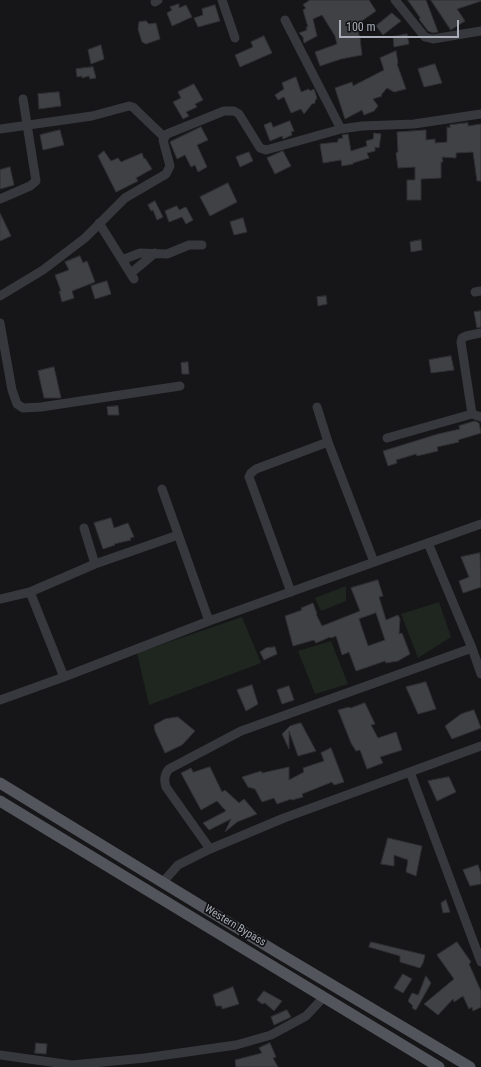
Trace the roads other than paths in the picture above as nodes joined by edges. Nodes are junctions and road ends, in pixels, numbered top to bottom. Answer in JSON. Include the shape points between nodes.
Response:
{"nodes":[{"id":1,"x":222,"y":0,"type":"edge"},
{"id":2,"x":395,"y":0,"type":"edge"},
{"id":3,"x":285,"y":20,"type":"dead end"},
{"id":4,"x":481,"y":31,"type":"edge"},
{"id":5,"x":235,"y":38,"type":"dead end"},
{"id":6,"x":23,"y":99,"type":"dead end"},
{"id":7,"x":481,"y":114,"type":"edge"},
{"id":8,"x":27,"y":124,"type":"junction"},
{"id":9,"x":0,"y":129,"type":"edge"},
{"id":10,"x":341,"y":129,"type":"junction"},
{"id":11,"x":164,"y":137,"type":"junction"},
{"id":12,"x":0,"y":199,"type":"edge"},
{"id":13,"x":99,"y":223,"type":"junction"},
{"id":14,"x":202,"y":245,"type":"dead end"},
{"id":15,"x":155,"y":253,"type":"junction"},
{"id":16,"x":122,"y":260,"type":"junction"},
{"id":17,"x":1,"y":293,"type":"edge"},
{"id":18,"x":0,"y":323,"type":"edge"},
{"id":19,"x":481,"y":333,"type":"edge"},
{"id":20,"x":180,"y":386,"type":"dead end"},
{"id":21,"x":317,"y":407,"type":"dead end"},
{"id":22,"x":472,"y":414,"type":"junction"},
{"id":23,"x":481,"y":417,"type":"edge"},
{"id":24,"x":387,"y":438,"type":"dead end"},
{"id":25,"x":328,"y":442,"type":"junction"},
{"id":26,"x":162,"y":489,"type":"dead end"},
{"id":27,"x":481,"y":524,"type":"edge"},
{"id":28,"x":84,"y":528,"type":"dead end"},
{"id":29,"x":178,"y":535,"type":"junction"},
{"id":30,"x":428,"y":543,"type":"junction"},
{"id":31,"x":374,"y":562,"type":"junction"},
{"id":32,"x":96,"y":564,"type":"junction"},
{"id":33,"x":30,"y":592,"type":"junction"},
{"id":34,"x":292,"y":592,"type":"junction"},
{"id":35,"x":0,"y":599,"type":"edge"},
{"id":36,"x":209,"y":621,"type":"junction"},
{"id":37,"x":472,"y":648,"type":"junction"},
{"id":38,"x":481,"y":674,"type":"edge"},
{"id":39,"x":64,"y":677,"type":"junction"},
{"id":40,"x":0,"y":700,"type":"edge"},
{"id":41,"x":481,"y":746,"type":"edge"},
{"id":42,"x":410,"y":772,"type":"junction"},
{"id":43,"x":0,"y":784,"type":"edge"},
{"id":44,"x":0,"y":803,"type":"edge"},
{"id":45,"x":210,"y":849,"type":"junction"},
{"id":46,"x":163,"y":882,"type":"junction"},
{"id":47,"x":481,"y":962,"type":"edge"},
{"id":48,"x":324,"y":997,"type":"junction"},
{"id":49,"x":0,"y":1055,"type":"edge"},
{"id":50,"x":19,"y":1057,"type":"junction"},
{"id":51,"x":434,"y":1066,"type":"edge"},
{"id":52,"x":19,"y":1067,"type":"edge"},
{"id":53,"x":470,"y":1067,"type":"edge"}],
"edges":[{"from":1,"to":5,"type":"street"},
{"from":2,"to":4,"type":"street","via":[[428,39]]},
{"from":3,"to":10,"type":"street"},
{"from":6,"to":8,"type":"street"},
{"from":7,"to":10,"type":"street","via":[[414,124]]},
{"from":8,"to":9,"type":"street"},
{"from":8,"to":11,"type":"street","via":[[92,116],[129,106]]},
{"from":8,"to":12,"type":"street","via":[[36,181]]},
{"from":10,"to":11,"type":"street","via":[[266,150],[260,148],[239,114],[229,110]]},
{"from":11,"to":13,"type":"street","via":[[169,171],[125,198]]},
{"from":13,"to":16,"type":"street"},
{"from":13,"to":17,"type":"street","via":[[85,238],[43,270]]},
{"from":14,"to":15,"type":"street","via":[[189,245],[167,254]]},
{"from":15,"to":16,"type":"street","via":[[140,253]]},
{"from":15,"to":16,"type":"street","via":[[132,276]]},
{"from":18,"to":20,"type":"street","via":[[12,390],[17,404],[23,408]]},
{"from":19,"to":22,"type":"street","via":[[466,336],[461,342]]},
{"from":21,"to":25,"type":"street"},
{"from":22,"to":23,"type":"street"},
{"from":22,"to":24,"type":"street"},
{"from":25,"to":31,"type":"street"},
{"from":25,"to":34,"type":"street","via":[[251,472],[249,477]]},
{"from":26,"to":29,"type":"street"},
{"from":27,"to":30,"type":"street"},
{"from":28,"to":32,"type":"street"},
{"from":29,"to":32,"type":"street"},
{"from":29,"to":36,"type":"street"},
{"from":30,"to":31,"type":"street"},
{"from":30,"to":37,"type":"street"},
{"from":31,"to":34,"type":"street"},
{"from":32,"to":33,"type":"street"},
{"from":33,"to":35,"type":"street"},
{"from":33,"to":39,"type":"street"},
{"from":34,"to":36,"type":"street"},
{"from":36,"to":39,"type":"street"},
{"from":37,"to":38,"type":"street"},
{"from":37,"to":45,"type":"street","via":[[241,731],[169,769],[165,774],[166,787]]},
{"from":39,"to":40,"type":"street"},
{"from":41,"to":42,"type":"street"},
{"from":42,"to":45,"type":"street","via":[[284,818]]},
{"from":42,"to":47,"type":"street"},
{"from":43,"to":46,"type":"main road","name":"Western Bypass"},
{"from":44,"to":48,"type":"main road","name":"Western Bypass"},
{"from":45,"to":46,"type":"street","via":[[178,865]]},
{"from":46,"to":53,"type":"main road","name":"Western Bypass"},
{"from":48,"to":50,"type":"street","via":[[306,1016],[271,1035],[236,1045],[72,1065]]},
{"from":48,"to":51,"type":"main road","name":"Western Bypass"},
{"from":49,"to":50,"type":"street"},
{"from":50,"to":52,"type":"street"}]}
